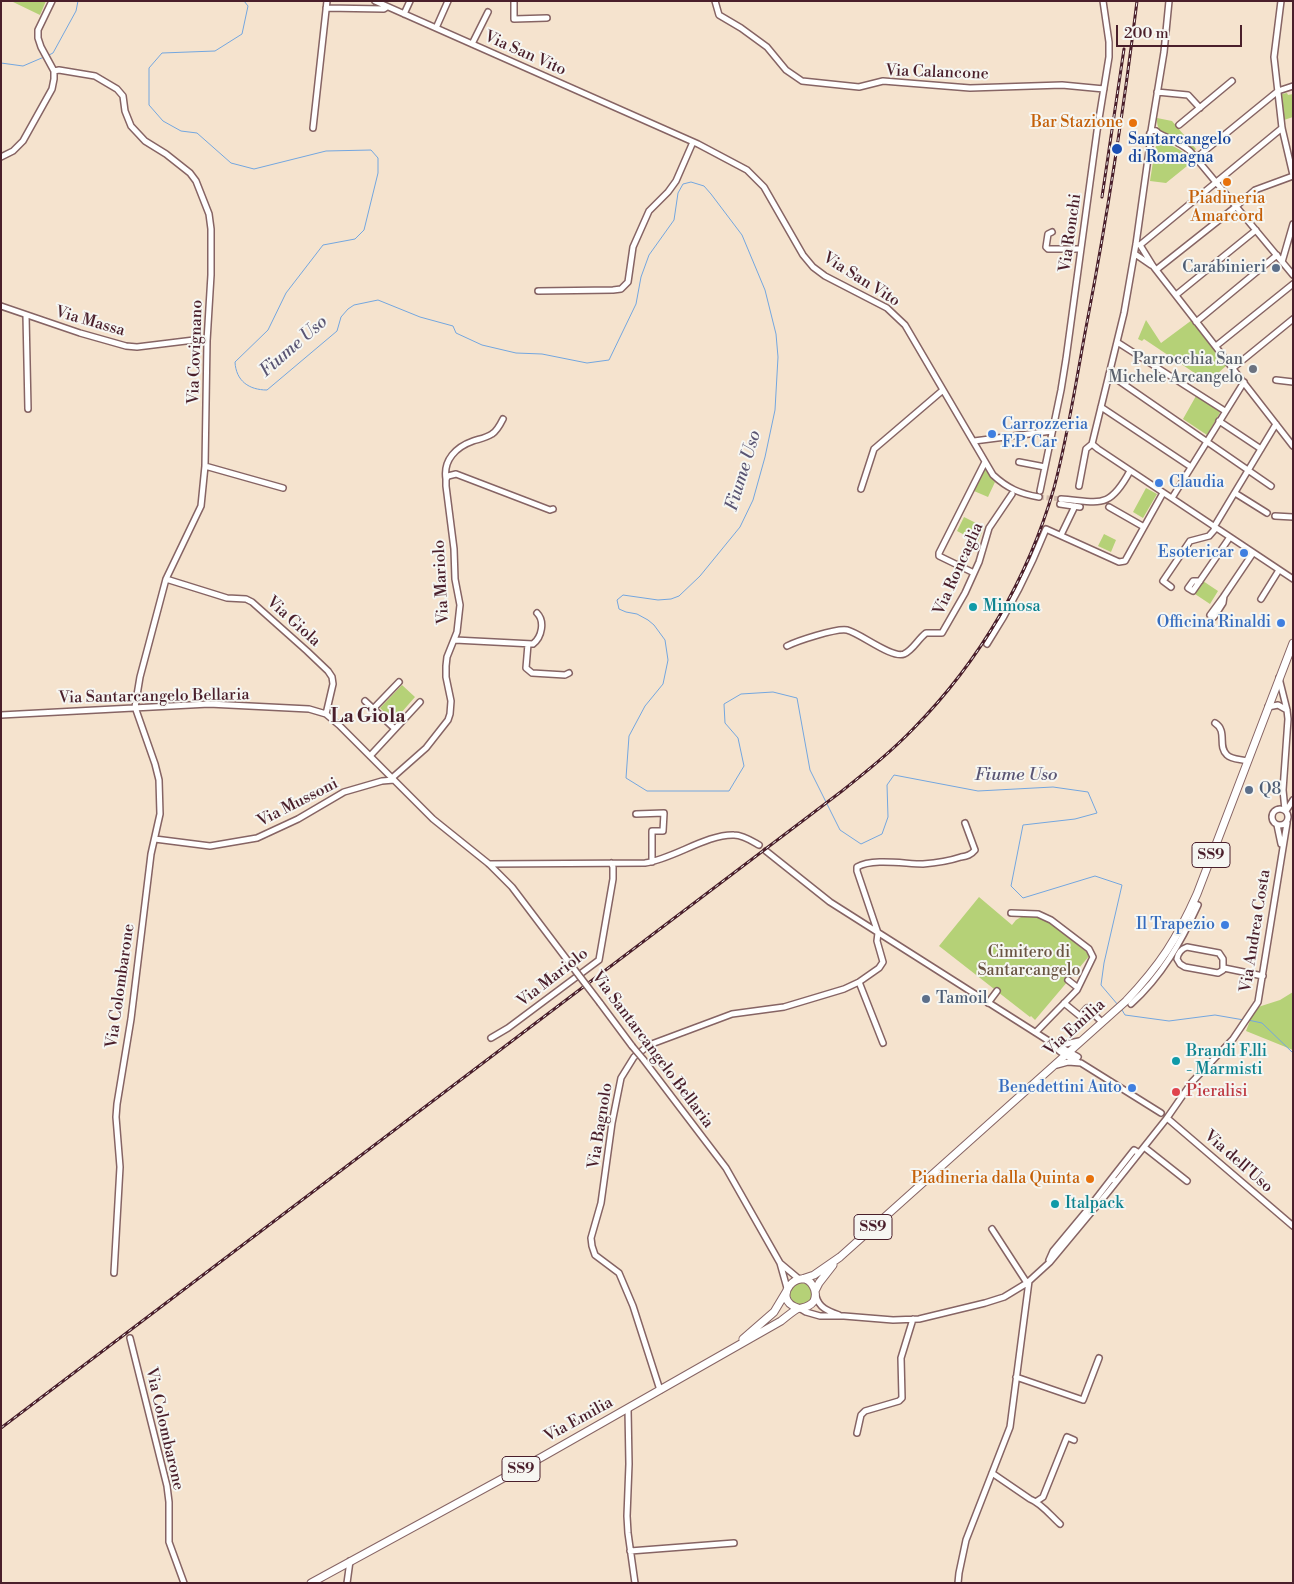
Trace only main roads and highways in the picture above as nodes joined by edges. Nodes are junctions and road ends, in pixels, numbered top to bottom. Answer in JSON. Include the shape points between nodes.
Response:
{"nodes":[{"id":1,"x":1293,"y":641,"type":"edge"},
{"id":2,"x":1279,"y":680,"type":"junction"},
{"id":3,"x":840,"y":1258,"type":"junction"},
{"id":4,"x":801,"y":1279,"type":"junction"},
{"id":5,"x":787,"y":1290,"type":"junction"},
{"id":6,"x":815,"y":1293,"type":"junction"},
{"id":7,"x":800,"y":1309,"type":"junction"},
{"id":8,"x":728,"y":1351,"type":"junction"},
{"id":9,"x":311,"y":1583,"type":"edge"}],
"edges":[{"from":1,"to":2,"type":"main road"},
{"from":1,"to":2,"type":"main road"},
{"from":2,"to":3,"type":"main road","name":"Via Emilia","number":"SS9","via":[[1184,924],[1148,978]]},
{"from":3,"to":4,"type":"main road","name":"Via Emilia","number":"SS9","via":[[814,1275]]},
{"from":3,"to":6,"type":"main road","name":"Via Emilia","number":"SS9","via":[[819,1283]]},
{"from":4,"to":5,"type":"main road","name":"Via Emilia","via":[[790,1284]]},
{"from":4,"to":6,"type":"main road","via":[[811,1283]]},
{"from":5,"to":7,"type":"main road","via":[[790,1304]]},
{"from":5,"to":8,"type":"main road","name":"Via Emilia","number":"SS9","via":[[774,1312]]},
{"from":6,"to":7,"type":"main road","name":"Via Emilia","via":[[812,1303]]},
{"from":7,"to":8,"type":"main road","name":"Via Emilia","number":"SS9"},
{"from":8,"to":9,"type":"main road","name":"Via Emilia","number":"SS9"}]}
